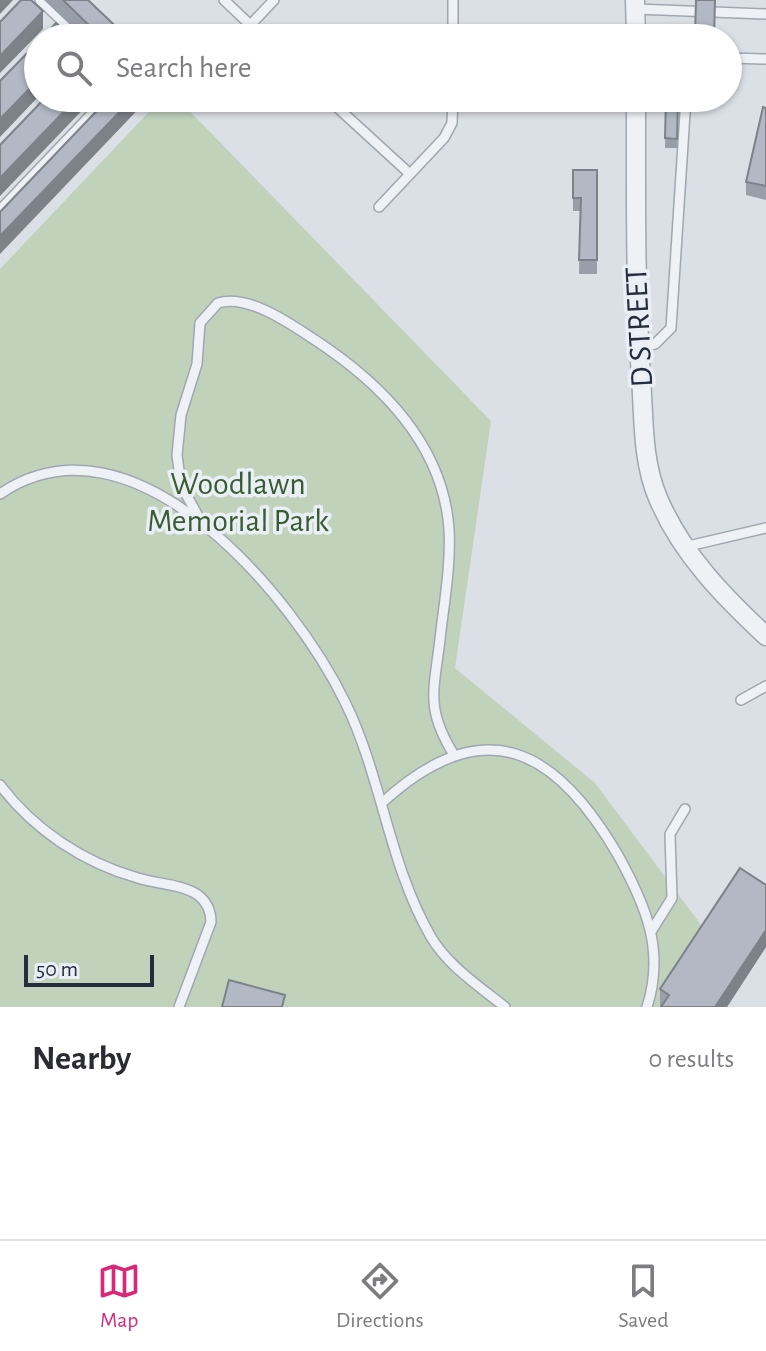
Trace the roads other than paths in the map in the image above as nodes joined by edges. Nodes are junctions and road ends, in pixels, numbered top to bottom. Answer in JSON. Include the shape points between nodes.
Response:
{"nodes":[{"id":1,"x":40,"y":0,"type":"edge"},
{"id":2,"x":224,"y":0,"type":"edge"},
{"id":3,"x":274,"y":0,"type":"edge"},
{"id":4,"x":453,"y":0,"type":"edge"},
{"id":5,"x":636,"y":4,"type":"edge"},
{"id":6,"x":766,"y":14,"type":"edge"},
{"id":7,"x":65,"y":24,"type":"edge"},
{"id":8,"x":249,"y":24,"type":"edge"},
{"id":9,"x":251,"y":24,"type":"edge"},
{"id":10,"x":453,"y":24,"type":"edge"},
{"id":11,"x":742,"y":58,"type":"edge"},
{"id":12,"x":766,"y":59,"type":"edge"},
{"id":13,"x":94,"y":112,"type":"edge"},
{"id":14,"x":342,"y":112,"type":"edge"},
{"id":15,"x":452,"y":112,"type":"edge"},
{"id":16,"x":636,"y":112,"type":"edge"},
{"id":17,"x":685,"y":112,"type":"edge"},
{"id":18,"x":410,"y":174,"type":"junction"},
{"id":19,"x":379,"y":207,"type":"dead end"},
{"id":20,"x":0,"y":210,"type":"edge"},
{"id":21,"x":639,"y":347,"type":"junction"},
{"id":22,"x":0,"y":494,"type":"edge"},
{"id":23,"x":204,"y":527,"type":"junction"},
{"id":24,"x":766,"y":528,"type":"edge"},
{"id":25,"x":684,"y":547,"type":"junction"},
{"id":26,"x":766,"y":636,"type":"edge"},
{"id":27,"x":766,"y":686,"type":"edge"},
{"id":28,"x":741,"y":700,"type":"dead end"},
{"id":29,"x":454,"y":755,"type":"junction"},
{"id":30,"x":0,"y":785,"type":"edge"},
{"id":31,"x":383,"y":802,"type":"junction"},
{"id":32,"x":685,"y":809,"type":"dead end"},
{"id":33,"x":652,"y":930,"type":"junction"},
{"id":34,"x":179,"y":1007,"type":"edge"},
{"id":35,"x":505,"y":1007,"type":"edge"},
{"id":36,"x":647,"y":1007,"type":"edge"}],
"edges":[{"from":1,"to":7,"type":"lane"},
{"from":2,"to":8,"type":"lane"},
{"from":3,"to":9,"type":"lane"},
{"from":4,"to":10,"type":"lane"},
{"from":5,"to":6,"type":"lane","via":[[667,11]]},
{"from":11,"to":12,"type":"lane"},
{"from":13,"to":20,"type":"lane"},
{"from":14,"to":18,"type":"lane"},
{"from":15,"to":18,"type":"lane","via":[[448,131]]},
{"from":16,"to":21,"type":"street","name":"D STREET"},
{"from":17,"to":21,"type":"lane","via":[[671,328],[655,344]]},
{"from":18,"to":19,"type":"lane"},
{"from":21,"to":25,"type":"street","name":"D STREET","via":[[650,471],[657,497]]},
{"from":22,"to":23,"type":"lane","via":[[44,474],[98,470],[157,491]]},
{"from":23,"to":29,"type":"lane","via":[[181,485],[179,425],[197,364],[200,323],[218,303],[237,301],[293,326],[346,362],[397,409],[427,452],[444,497],[449,547],[433,714]]},
{"from":23,"to":31,"type":"lane","via":[[271,593],[330,673],[359,733]]},
{"from":24,"to":25,"type":"lane"},
{"from":25,"to":26,"type":"street","name":"D STREET"},
{"from":27,"to":28,"type":"lane"},
{"from":29,"to":31,"type":"lane","via":[[416,773]]},
{"from":29,"to":33,"type":"lane","via":[[482,750],[511,753],[564,779],[612,846]]},
{"from":30,"to":34,"type":"lane","via":[[37,824],[73,850],[123,874],[202,899],[211,922]]},
{"from":31,"to":35,"type":"lane","via":[[403,871],[430,934],[455,966]]},
{"from":32,"to":33,"type":"lane","via":[[670,834],[672,898]]},
{"from":33,"to":36,"type":"lane","via":[[655,972]]}]}
